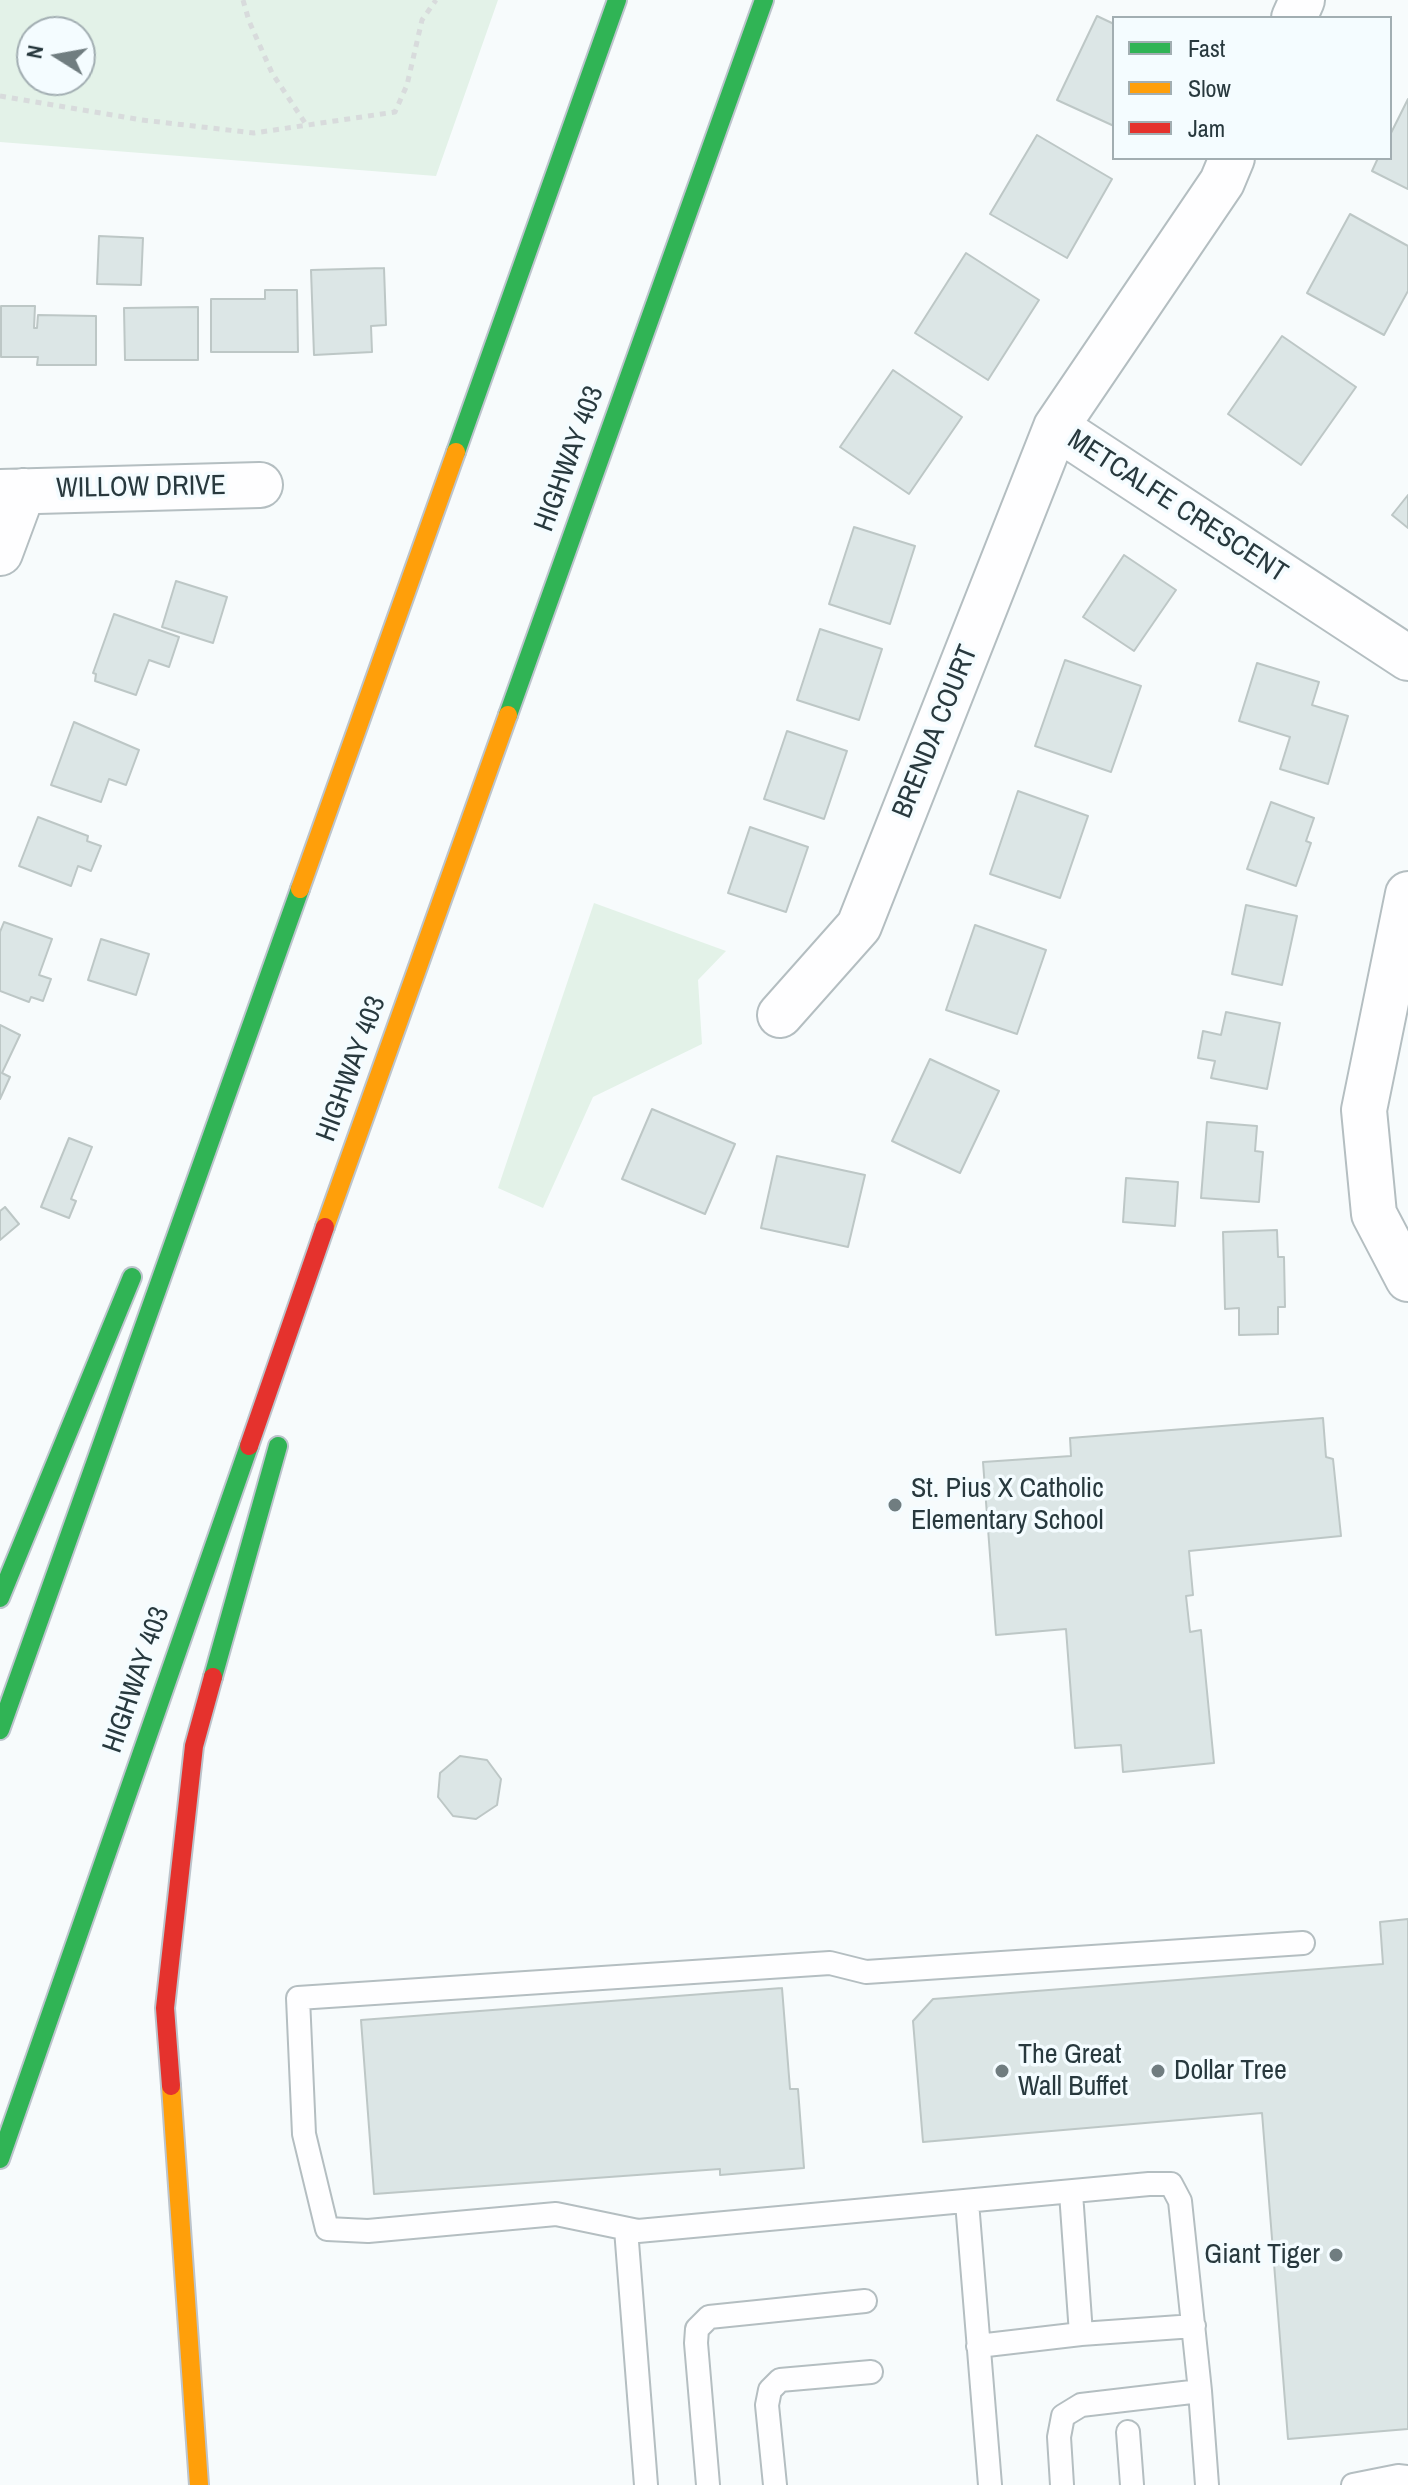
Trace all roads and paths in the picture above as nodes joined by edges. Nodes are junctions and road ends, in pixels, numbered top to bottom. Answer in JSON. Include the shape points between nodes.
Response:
{"nodes":[{"id":1,"x":243,"y":0,"type":"edge"},
{"id":2,"x":436,"y":0,"type":"edge"},
{"id":3,"x":617,"y":0,"type":"edge"},
{"id":4,"x":764,"y":0,"type":"edge"},
{"id":5,"x":0,"y":96,"type":"edge"},
{"id":6,"x":307,"y":126,"type":"junction"},
{"id":7,"x":1231,"y":160,"type":"edge"},
{"id":8,"x":1056,"y":427,"type":"junction"},
{"id":9,"x":260,"y":485,"type":"dead end"},
{"id":10,"x":11,"y":491,"type":"edge"},
{"id":11,"x":0,"y":553,"type":"edge"},
{"id":12,"x":1408,"y":658,"type":"edge"},
{"id":13,"x":1408,"y":894,"type":"edge"},
{"id":14,"x":780,"y":1015,"type":"dead end"},
{"id":15,"x":253,"y":1022,"type":"junction"},
{"id":16,"x":189,"y":1148,"type":"dead end"},
{"id":17,"x":324,"y":1231,"type":"junction"},
{"id":18,"x":138,"y":1262,"type":"dead end"},
{"id":19,"x":1408,"y":1279,"type":"edge"},
{"id":20,"x":306,"y":1333,"type":"dead end"},
{"id":21,"x":284,"y":1423,"type":"dead end"},
{"id":22,"x":0,"y":1598,"type":"edge"},
{"id":23,"x":0,"y":1730,"type":"edge"},
{"id":24,"x":1303,"y":1943,"type":"dead end"},
{"id":25,"x":0,"y":2159,"type":"edge"},
{"id":26,"x":1071,"y":2193,"type":"junction"},
{"id":27,"x":967,"y":2202,"type":"junction"},
{"id":28,"x":626,"y":2229,"type":"junction"},
{"id":29,"x":865,"y":2301,"type":"dead end"},
{"id":30,"x":1194,"y":2326,"type":"junction"},
{"id":31,"x":1081,"y":2334,"type":"junction"},
{"id":32,"x":978,"y":2346,"type":"junction"},
{"id":33,"x":871,"y":2372,"type":"dead end"},
{"id":34,"x":1200,"y":2391,"type":"junction"},
{"id":35,"x":1128,"y":2432,"type":"dead end"},
{"id":36,"x":1408,"y":2477,"type":"edge"},
{"id":37,"x":199,"y":2485,"type":"edge"},
{"id":38,"x":646,"y":2485,"type":"edge"},
{"id":39,"x":708,"y":2485,"type":"edge"},
{"id":40,"x":775,"y":2485,"type":"edge"},
{"id":41,"x":990,"y":2485,"type":"edge"},
{"id":42,"x":1062,"y":2485,"type":"edge"},
{"id":43,"x":1132,"y":2485,"type":"edge"},
{"id":44,"x":1207,"y":2485,"type":"edge"},
{"id":45,"x":1353,"y":2485,"type":"edge"}],
"edges":[{"from":1,"to":6,"type":"path","via":[[272,73]]},
{"from":2,"to":6,"type":"path","via":[[422,20],[395,112]]},
{"from":3,"to":15,"type":"highway"},
{"from":4,"to":17,"type":"highway","name":"HIGHWAY 403"},
{"from":5,"to":6,"type":"path","via":[[254,133]]},
{"from":7,"to":8,"type":"street","name":"METCALFE CRESCENT","via":[[1222,182]]},
{"from":8,"to":12,"type":"street","name":"METCALFE CRESCENT"},
{"from":8,"to":14,"type":"street","name":"BRENDA COURT","via":[[859,926]]},
{"from":9,"to":10,"type":"street","name":"WILLOW DRIVE"},
{"from":10,"to":11,"type":"street","name":"WILLOW DRIVE"},
{"from":13,"to":19,"type":"street","via":[[1364,1110],[1374,1214]]},
{"from":15,"to":16,"type":"highway"},
{"from":15,"to":23,"type":"highway"},
{"from":17,"to":20,"type":"highway"},
{"from":17,"to":25,"type":"highway","name":"HIGHWAY 403"},
{"from":18,"to":22,"type":"highway"},
{"from":21,"to":37,"type":"highway","via":[[194,1746],[165,2008]]},
{"from":24,"to":28,"type":"lane","via":[[866,1972],[830,1963],[298,1998],[304,2134],[327,2229],[368,2231],[556,2214]]},
{"from":26,"to":27,"type":"lane"},
{"from":26,"to":30,"type":"lane","via":[[1171,2184],[1180,2201]]},
{"from":26,"to":31,"type":"lane"},
{"from":27,"to":28,"type":"lane"},
{"from":27,"to":32,"type":"lane"},
{"from":28,"to":38,"type":"lane"},
{"from":29,"to":39,"type":"lane","via":[[709,2317],[697,2329]]},
{"from":30,"to":31,"type":"lane"},
{"from":30,"to":34,"type":"lane"},
{"from":31,"to":32,"type":"lane"},
{"from":32,"to":41,"type":"lane"},
{"from":33,"to":40,"type":"lane","via":[[780,2380],[770,2390]]},
{"from":34,"to":42,"type":"lane","via":[[1081,2405],[1063,2416]]},
{"from":34,"to":44,"type":"lane"},
{"from":35,"to":43,"type":"lane"},
{"from":36,"to":45,"type":"lane"}]}
